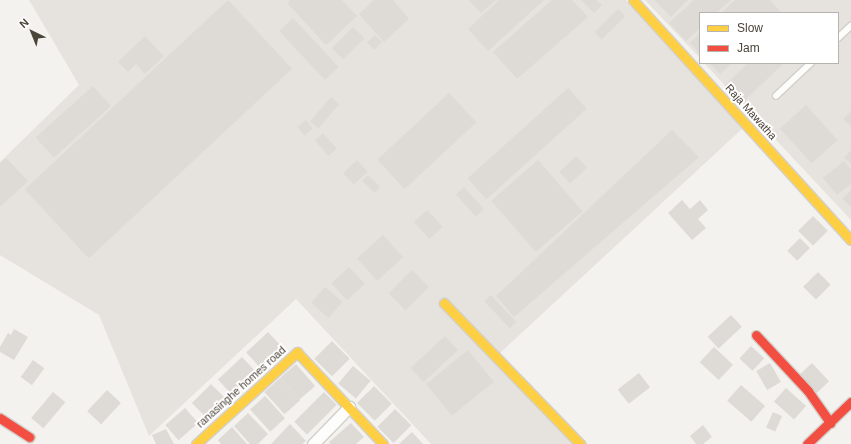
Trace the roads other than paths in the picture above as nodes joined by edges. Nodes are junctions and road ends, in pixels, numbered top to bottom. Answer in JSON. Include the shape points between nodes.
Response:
{"nodes":[{"id":1,"x":633,"y":0,"type":"edge"},
{"id":2,"x":851,"y":26,"type":"edge"},
{"id":3,"x":839,"y":37,"type":"edge"},
{"id":4,"x":810,"y":64,"type":"edge"},
{"id":5,"x":776,"y":96,"type":"dead end"},
{"id":6,"x":851,"y":240,"type":"edge"},
{"id":7,"x":444,"y":303,"type":"dead end"},
{"id":8,"x":756,"y":335,"type":"dead end"},
{"id":9,"x":851,"y":402,"type":"edge"},
{"id":10,"x":349,"y":407,"type":"junction"},
{"id":11,"x":0,"y":418,"type":"edge"},
{"id":12,"x":830,"y":423,"type":"junction"},
{"id":13,"x":29,"y":437,"type":"dead end"},
{"id":14,"x":196,"y":444,"type":"edge"},
{"id":15,"x":313,"y":444,"type":"edge"},
{"id":16,"x":383,"y":444,"type":"edge"},
{"id":17,"x":580,"y":444,"type":"edge"},
{"id":18,"x":807,"y":444,"type":"edge"}],
"edges":[{"from":1,"to":6,"type":"street","name":"Raja Mawatha"},
{"from":2,"to":3,"type":"lane"},
{"from":4,"to":5,"type":"lane"},
{"from":7,"to":17,"type":"street"},
{"from":8,"to":12,"type":"street","via":[[808,391]]},
{"from":9,"to":12,"type":"street"},
{"from":10,"to":14,"type":"street","name":"ranasinghe homes road","via":[[297,352]]},
{"from":10,"to":15,"type":"street"},
{"from":10,"to":16,"type":"street","name":"ranasinghe homes road"},
{"from":11,"to":13,"type":"street"},
{"from":12,"to":18,"type":"street"}]}
